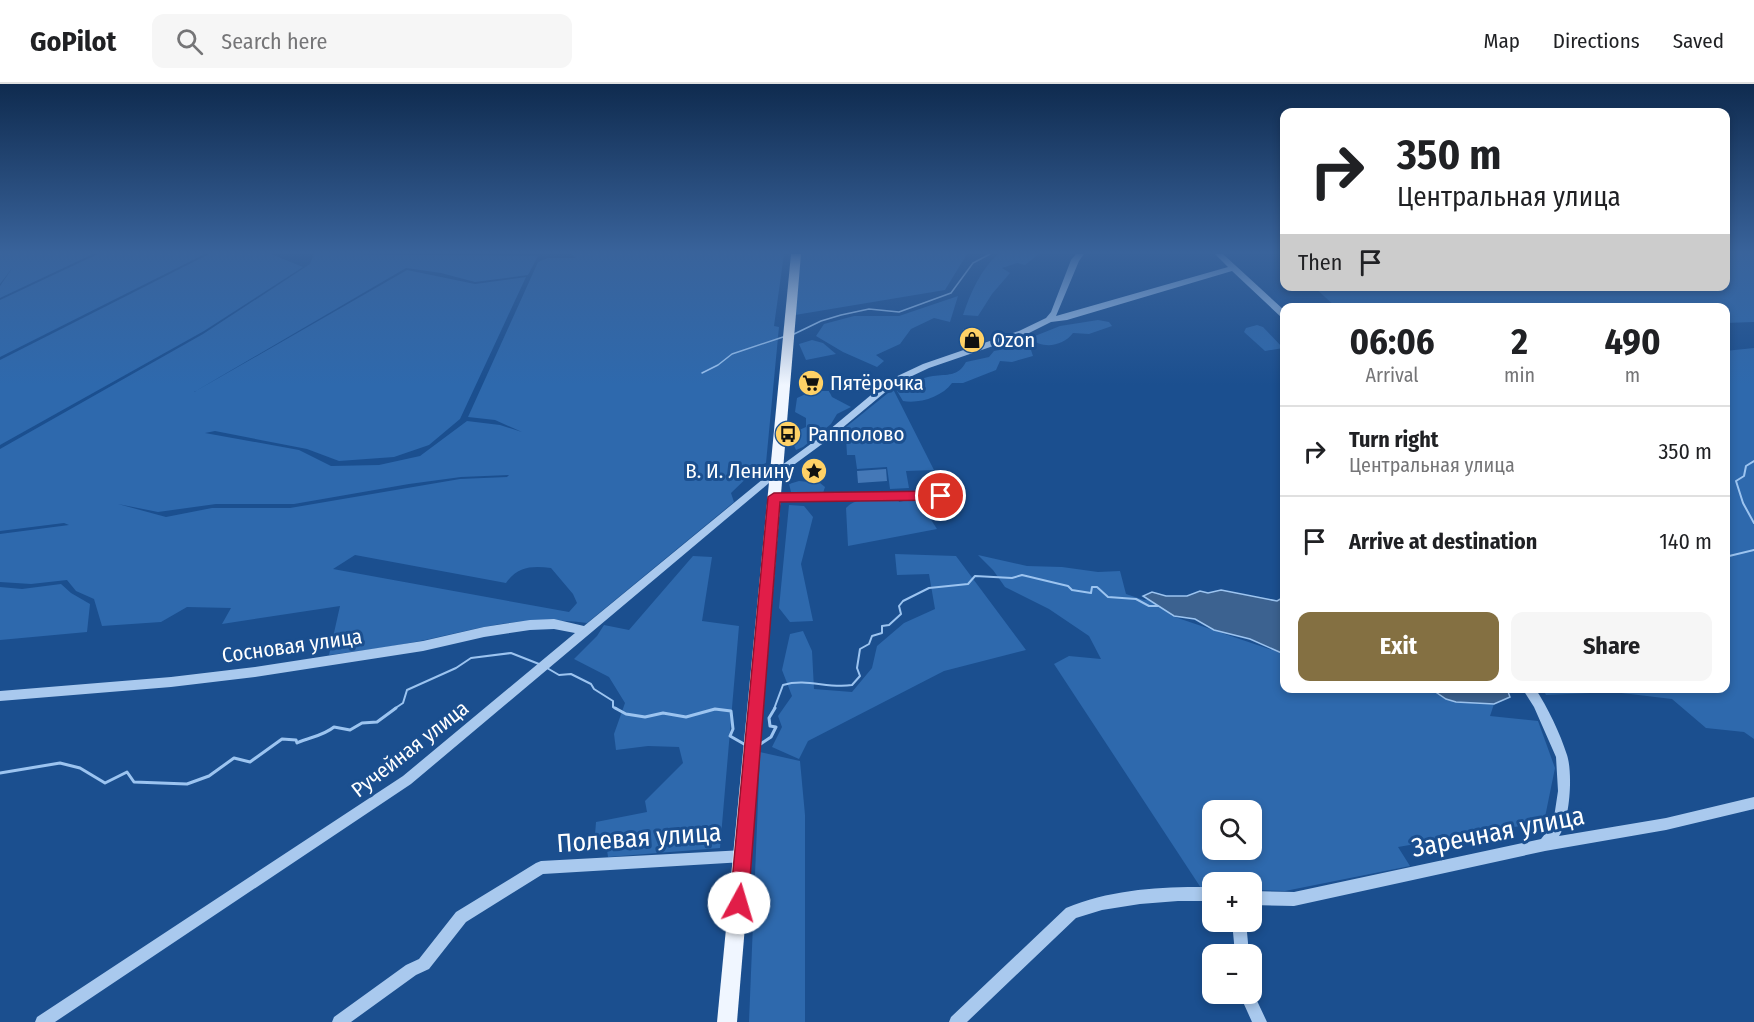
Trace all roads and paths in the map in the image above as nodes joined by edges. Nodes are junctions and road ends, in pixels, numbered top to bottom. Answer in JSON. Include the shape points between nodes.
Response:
{"nodes":[{"id":1,"x":792,"y":298,"type":"edge"},
{"id":2,"x":1061,"y":298,"type":"edge"},
{"id":3,"x":1132,"y":298,"type":"edge"},
{"id":4,"x":1265,"y":298,"type":"edge"},
{"id":5,"x":1280,"y":311,"type":"edge"},
{"id":6,"x":1049,"y":320,"type":"junction"},
{"id":7,"x":777,"y":473,"type":"junction"},
{"id":8,"x":941,"y":496,"type":"dead end"},
{"id":9,"x":774,"y":497,"type":"junction"},
{"id":10,"x":587,"y":631,"type":"junction"},
{"id":11,"x":1531,"y":693,"type":"edge"},
{"id":12,"x":0,"y":696,"type":"edge"},
{"id":13,"x":1754,"y":803,"type":"edge"},
{"id":14,"x":1545,"y":845,"type":"junction"},
{"id":15,"x":744,"y":856,"type":"junction"},
{"id":16,"x":1202,"y":894,"type":"edge"},
{"id":17,"x":1262,"y":898,"type":"edge"},
{"id":18,"x":1251,"y":1004,"type":"edge"},
{"id":19,"x":42,"y":1022,"type":"edge"},
{"id":20,"x":339,"y":1022,"type":"edge"},
{"id":21,"x":727,"y":1022,"type":"edge"},
{"id":22,"x":956,"y":1022,"type":"edge"},
{"id":23,"x":1260,"y":1022,"type":"edge"}],
"edges":[{"from":1,"to":7,"type":"main road"},
{"from":2,"to":6,"type":"street"},
{"from":3,"to":6,"type":"street","name":"Ручейная улица"},
{"from":4,"to":5,"type":"street"},
{"from":6,"to":7,"type":"street","name":"Ручейная улица","via":[[902,377]]},
{"from":7,"to":9,"type":"main road"},
{"from":7,"to":10,"type":"street","name":"Ручейная улица"},
{"from":8,"to":9,"type":"street"},
{"from":9,"to":15,"type":"main road"},
{"from":10,"to":12,"type":"street","name":"Сосновая улица","via":[[554,624],[530,626],[255,672]]},
{"from":10,"to":19,"type":"street","name":"Ручейная улица","via":[[407,780]]},
{"from":11,"to":14,"type":"street","via":[[1562,757],[1564,791],[1559,826]]},
{"from":13,"to":14,"type":"street","name":"Заречная улица","via":[[1666,824]]},
{"from":14,"to":17,"type":"street","name":"Заречная улица","via":[[1294,899]]},
{"from":15,"to":20,"type":"street","name":"Полевая улица","via":[[541,868],[461,917],[424,964]]},
{"from":15,"to":21,"type":"main road"},
{"from":16,"to":22,"type":"street","via":[[1087,905],[1071,913]]},
{"from":18,"to":23,"type":"street"}]}
